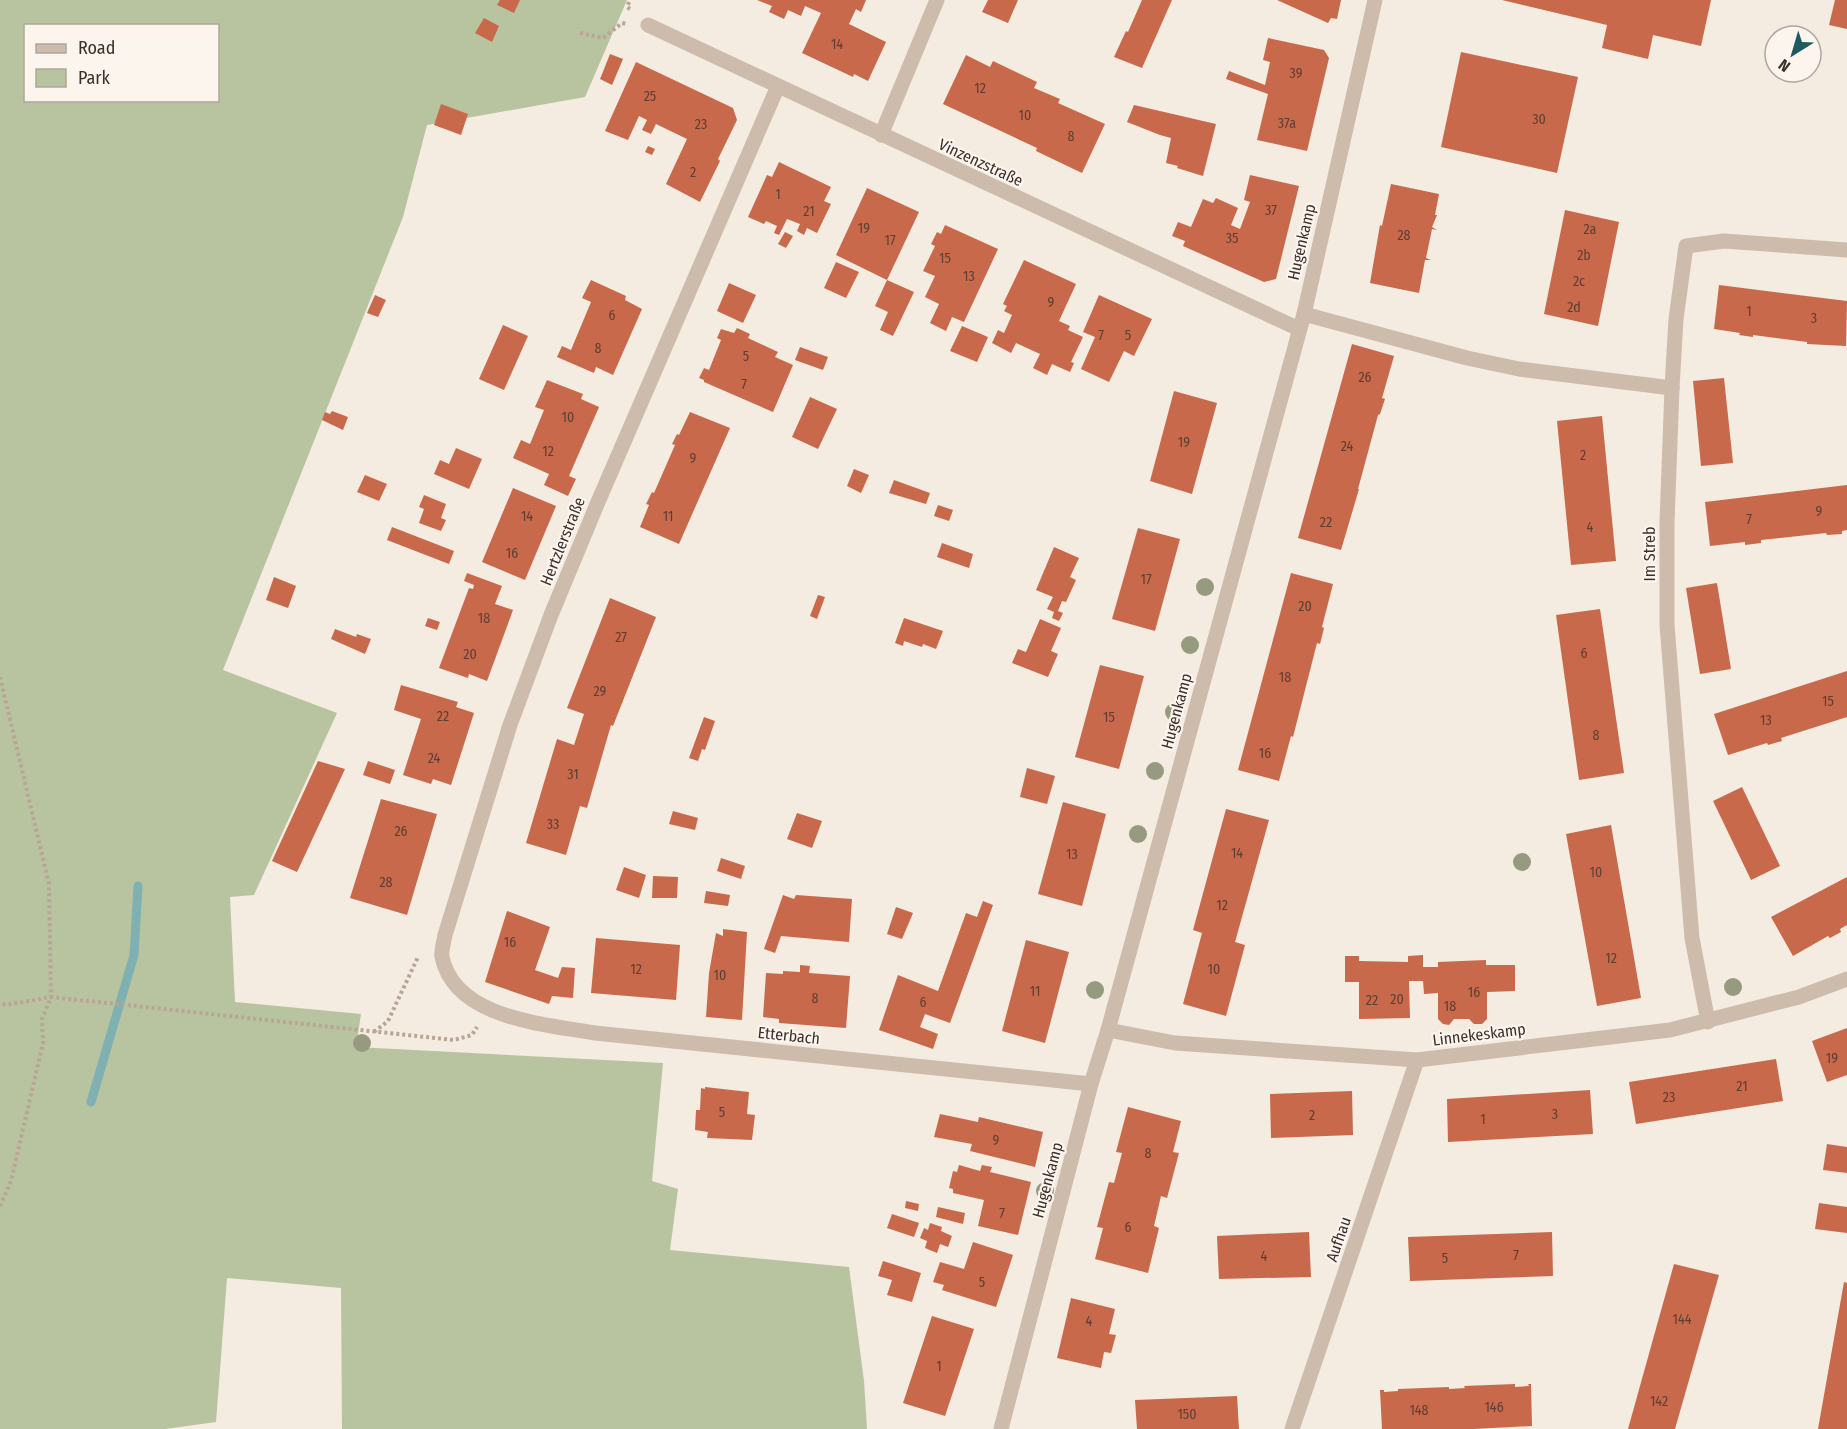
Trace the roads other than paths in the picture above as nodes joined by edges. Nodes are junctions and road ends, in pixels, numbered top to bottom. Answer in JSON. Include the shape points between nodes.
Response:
{"nodes":[{"id":1,"x":937,"y":0,"type":"edge"},
{"id":2,"x":1375,"y":0,"type":"edge"},
{"id":3,"x":648,"y":25,"type":"road end"},
{"id":4,"x":778,"y":86,"type":"junction"},
{"id":5,"x":881,"y":135,"type":"junction"},
{"id":6,"x":1847,"y":250,"type":"edge"},
{"id":7,"x":1304,"y":314,"type":"junction"},
{"id":8,"x":1299,"y":329,"type":"junction"},
{"id":9,"x":1672,"y":388,"type":"junction"},
{"id":10,"x":1847,"y":979,"type":"edge"},
{"id":11,"x":486,"y":1008,"type":"joint"},
{"id":12,"x":1708,"y":1022,"type":"junction"},
{"id":13,"x":1108,"y":1030,"type":"junction"},
{"id":14,"x":1417,"y":1060,"type":"junction"},
{"id":15,"x":1091,"y":1084,"type":"junction"},
{"id":16,"x":1001,"y":1429,"type":"edge"},
{"id":17,"x":1292,"y":1429,"type":"edge"}],
"edges":[{"from":1,"to":5,"type":"street"},
{"from":2,"to":7,"type":"street","name":"Hugenkamp"},
{"from":3,"to":4,"type":"street","name":"Vinzenzstraße"},
{"from":4,"to":5,"type":"street","name":"Vinzenzstraße"},
{"from":4,"to":11,"type":"street","name":"Hertzlerstraße","via":[[603,491],[510,725],[441,955],[458,989]]},
{"from":5,"to":8,"type":"street","name":"Vinzenzstraße"},
{"from":6,"to":9,"type":"street","name":"Im Streb","via":[[1724,241],[1686,246]]},
{"from":7,"to":8,"type":"street","name":"Hugenkamp"},
{"from":7,"to":9,"type":"street","via":[[1519,369]]},
{"from":8,"to":13,"type":"street","name":"Hugenkamp"},
{"from":9,"to":12,"type":"street","name":"Im Streb","via":[[1667,625],[1692,938]]},
{"from":10,"to":12,"type":"street","name":"Linnekeskamp","via":[[1799,997]]},
{"from":11,"to":15,"type":"street","name":"Etterbach","via":[[595,1033]]},
{"from":12,"to":14,"type":"street","name":"Linnekeskamp","via":[[1670,1030]]},
{"from":13,"to":14,"type":"street","name":"Linnekeskamp","via":[[1175,1043]]},
{"from":13,"to":15,"type":"street","name":"Hugenkamp"},
{"from":14,"to":17,"type":"street","name":"Aufhau"},
{"from":15,"to":16,"type":"street","name":"Hugenkamp"}]}
